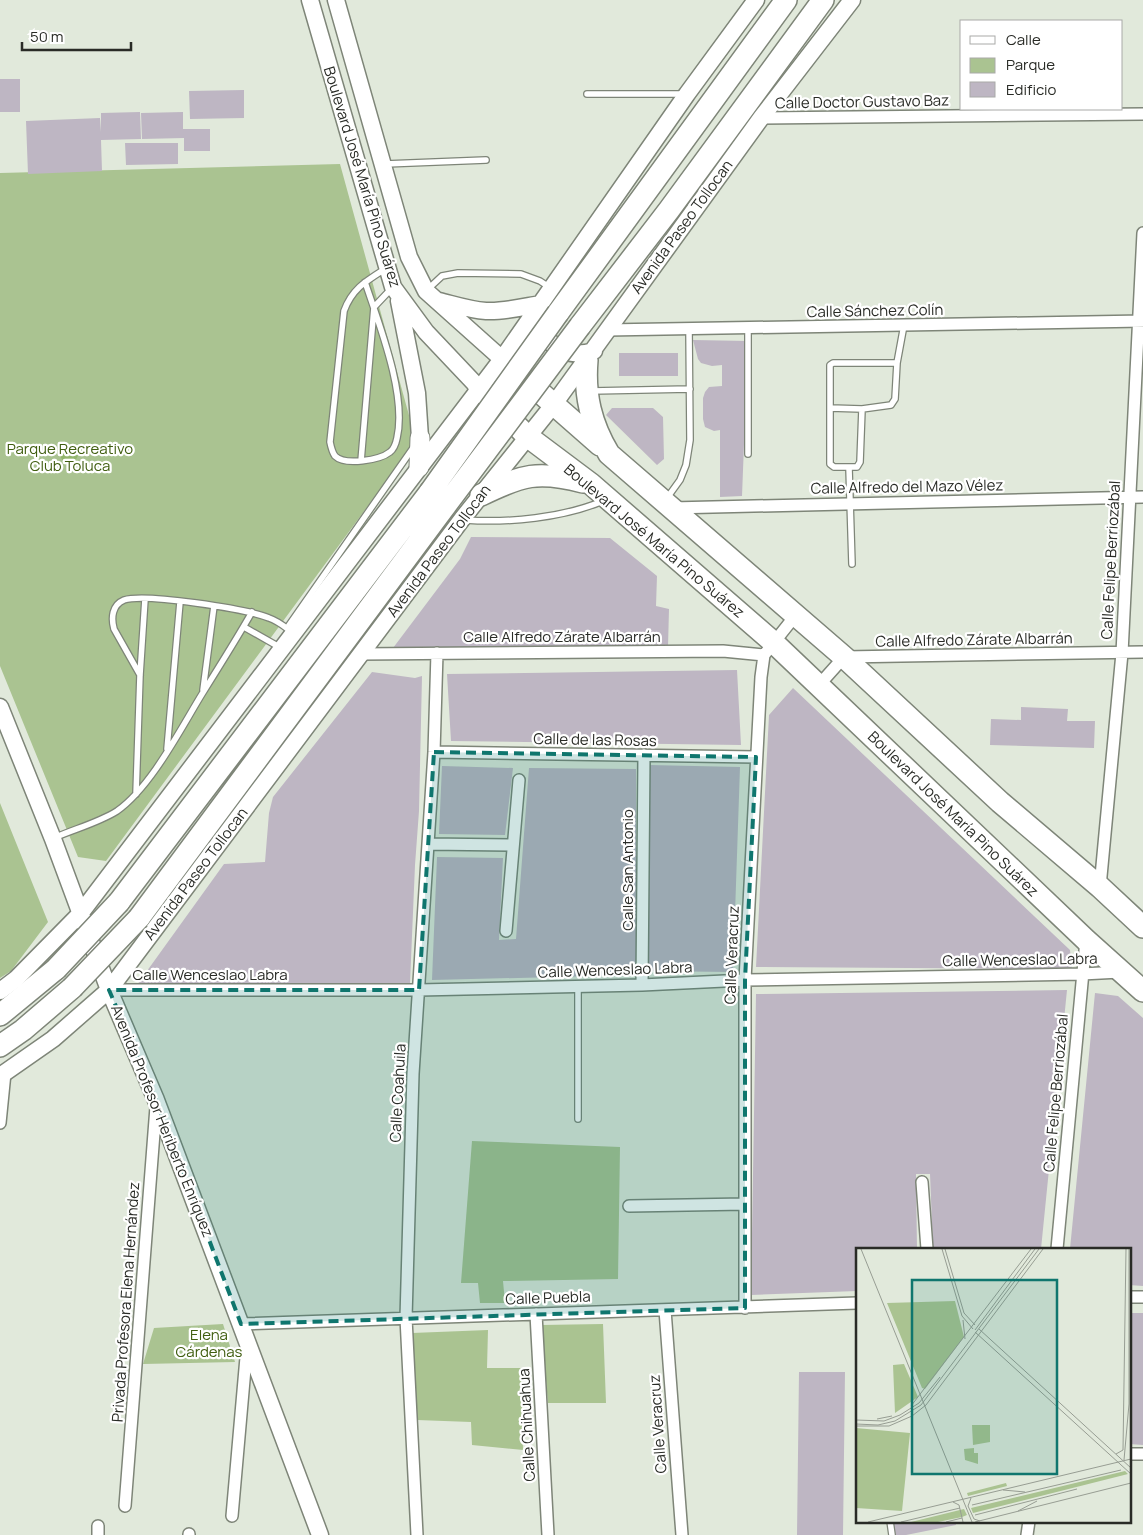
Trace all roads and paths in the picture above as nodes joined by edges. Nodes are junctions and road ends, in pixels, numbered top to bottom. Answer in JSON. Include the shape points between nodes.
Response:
{"nodes":[{"id":1,"x":310,"y":0,"type":"edge"},
{"id":2,"x":336,"y":0,"type":"edge"},
{"id":3,"x":756,"y":0,"type":"edge"},
{"id":4,"x":786,"y":0,"type":"edge"},
{"id":5,"x":823,"y":0,"type":"edge"},
{"id":6,"x":852,"y":0,"type":"edge"},
{"id":7,"x":587,"y":94,"type":"dead end"},
{"id":8,"x":687,"y":94,"type":"junction"},
{"id":9,"x":1043,"y":112,"type":"edge"},
{"id":10,"x":1143,"y":114,"type":"edge"},
{"id":11,"x":761,"y":118,"type":"junction"},
{"id":12,"x":486,"y":160,"type":"dead end"},
{"id":13,"x":383,"y":165,"type":"junction"},
{"id":14,"x":1143,"y":233,"type":"edge"},
{"id":15,"x":387,"y":268,"type":"junction"},
{"id":16,"x":365,"y":282,"type":"junction"},
{"id":17,"x":396,"y":291,"type":"junction"},
{"id":18,"x":430,"y":295,"type":"junction"},
{"id":19,"x":549,"y":300,"type":"junction"},
{"id":20,"x":374,"y":307,"type":"junction"},
{"id":21,"x":1140,"y":321,"type":"edge"},
{"id":22,"x":904,"y":326,"type":"junction"},
{"id":23,"x":748,"y":328,"type":"junction"},
{"id":24,"x":689,"y":329,"type":"junction"},
{"id":25,"x":607,"y":330,"type":"junction"},
{"id":26,"x":590,"y":356,"type":"junction"},
{"id":27,"x":502,"y":359,"type":"junction"},
{"id":28,"x":897,"y":363,"type":"junction"},
{"id":29,"x":479,"y":388,"type":"junction"},
{"id":30,"x":690,"y":389,"type":"junction"},
{"id":31,"x":586,"y":391,"type":"junction"},
{"id":32,"x":554,"y":404,"type":"junction"},
{"id":33,"x":830,"y":408,"type":"junction"},
{"id":34,"x":862,"y":409,"type":"junction"},
{"id":35,"x":528,"y":436,"type":"junction"},
{"id":36,"x":429,"y":442,"type":"junction"},
{"id":37,"x":609,"y":454,"type":"junction"},
{"id":38,"x":748,"y":454,"type":"dead end"},
{"id":39,"x":361,"y":461,"type":"junction"},
{"id":40,"x":419,"y":467,"type":"joint"},
{"id":41,"x":849,"y":468,"type":"junction"},
{"id":42,"x":494,"y":478,"type":"junction"},
{"id":43,"x":591,"y":484,"type":"junction"},
{"id":44,"x":481,"y":495,"type":"junction"},
{"id":45,"x":1128,"y":497,"type":"junction"},
{"id":46,"x":1143,"y":497,"type":"edge"},
{"id":47,"x":608,"y":499,"type":"junction"},
{"id":48,"x":850,"y":503,"type":"junction"},
{"id":49,"x":668,"y":504,"type":"junction"},
{"id":50,"x":454,"y":512,"type":"junction"},
{"id":51,"x":852,"y":564,"type":"dead end"},
{"id":52,"x":145,"y":599,"type":"junction"},
{"id":53,"x":180,"y":602,"type":"junction"},
{"id":54,"x":214,"y":606,"type":"junction"},
{"id":55,"x":252,"y":612,"type":"junction"},
{"id":56,"x":795,"y":616,"type":"junction"},
{"id":57,"x":244,"y":627,"type":"junction"},
{"id":58,"x":290,"y":631,"type":"junction"},
{"id":59,"x":282,"y":648,"type":"junction"},
{"id":60,"x":768,"y":649,"type":"junction"},
{"id":61,"x":1143,"y":652,"type":"edge"},
{"id":62,"x":437,"y":653,"type":"junction"},
{"id":63,"x":1122,"y":653,"type":"junction"},
{"id":64,"x":360,"y":654,"type":"junction"},
{"id":65,"x":844,"y":657,"type":"junction"},
{"id":66,"x":140,"y":675,"type":"junction"},
{"id":67,"x":819,"y":685,"type":"junction"},
{"id":68,"x":202,"y":694,"type":"junction"},
{"id":69,"x":0,"y":707,"type":"edge"},
{"id":70,"x":167,"y":752,"type":"junction"},
{"id":71,"x":434,"y":752,"type":"junction"},
{"id":72,"x":644,"y":755,"type":"junction"},
{"id":73,"x":756,"y":757,"type":"junction"},
{"id":74,"x":519,"y":780,"type":"dead end"},
{"id":75,"x":136,"y":794,"type":"junction"},
{"id":76,"x":53,"y":839,"type":"junction"},
{"id":77,"x":428,"y":844,"type":"junction"},
{"id":78,"x":513,"y":845,"type":"junction"},
{"id":79,"x":1100,"y":887,"type":"junction"},
{"id":80,"x":80,"y":914,"type":"junction"},
{"id":81,"x":1143,"y":927,"type":"edge"},
{"id":82,"x":506,"y":931,"type":"dead end"},
{"id":83,"x":1086,"y":940,"type":"junction"},
{"id":84,"x":1121,"y":972,"type":"junction"},
{"id":85,"x":1082,"y":974,"type":"junction"},
{"id":86,"x":745,"y":980,"type":"junction"},
{"id":87,"x":642,"y":985,"type":"junction"},
{"id":88,"x":578,"y":986,"type":"junction"},
{"id":89,"x":110,"y":990,"type":"junction"},
{"id":90,"x":420,"y":990,"type":"junction"},
{"id":91,"x":0,"y":991,"type":"edge"},
{"id":92,"x":1143,"y":991,"type":"edge"},
{"id":93,"x":0,"y":1015,"type":"edge"},
{"id":94,"x":0,"y":1046,"type":"edge"},
{"id":95,"x":2,"y":1075,"type":"edge"},
{"id":96,"x":156,"y":1100,"type":"junction"},
{"id":97,"x":578,"y":1119,"type":"dead end"},
{"id":98,"x":0,"y":1123,"type":"edge"},
{"id":99,"x":922,"y":1182,"type":"dead end"},
{"id":100,"x":745,"y":1204,"type":"junction"},
{"id":101,"x":629,"y":1206,"type":"dead end"},
{"id":102,"x":927,"y":1248,"type":"edge"},
{"id":103,"x":1057,"y":1248,"type":"edge"},
{"id":104,"x":1130,"y":1297,"type":"edge"},
{"id":105,"x":1143,"y":1297,"type":"edge"},
{"id":106,"x":856,"y":1303,"type":"edge"},
{"id":107,"x":745,"y":1308,"type":"junction"},
{"id":108,"x":665,"y":1310,"type":"junction"},
{"id":109,"x":536,"y":1314,"type":"junction"},
{"id":110,"x":406,"y":1318,"type":"junction"},
{"id":111,"x":241,"y":1324,"type":"junction"},
{"id":112,"x":247,"y":1341,"type":"junction"},
{"id":113,"x":1130,"y":1454,"type":"edge"},
{"id":114,"x":1143,"y":1454,"type":"edge"},
{"id":115,"x":125,"y":1506,"type":"dead end"},
{"id":116,"x":232,"y":1516,"type":"dead end"},
{"id":117,"x":890,"y":1522,"type":"edge"},
{"id":118,"x":1029,"y":1522,"type":"edge"},
{"id":119,"x":320,"y":1535,"type":"edge"},
{"id":120,"x":417,"y":1535,"type":"edge"},
{"id":121,"x":548,"y":1535,"type":"edge"},
{"id":122,"x":682,"y":1535,"type":"edge"},
{"id":123,"x":892,"y":1535,"type":"edge"},
{"id":124,"x":1027,"y":1535,"type":"edge"}],
"edges":[{"from":1,"to":15,"type":"main road","name":"Boulevard José María Pino Suárez"},
{"from":2,"to":13,"type":"main road","name":"Boulevard José María Pino Suárez"},
{"from":3,"to":8,"type":"main road"},
{"from":4,"to":19,"type":"highway"},
{"from":5,"to":50,"type":"highway","name":"Avenida Paseo Tollocan","bridge":true,"via":[[580,326]]},
{"from":6,"to":11,"type":"main road","name":"Avenida Paseo Tollocan"},
{"from":7,"to":8,"type":"lane"},
{"from":8,"to":19,"type":"main road"},
{"from":9,"to":10,"type":"street","name":"Calle Doctor Gustavo Baz"},
{"from":9,"to":11,"type":"street","name":"Calle Doctor Gustavo Baz"},
{"from":11,"to":25,"type":"main road","name":"Avenida Paseo Tollocan"},
{"from":12,"to":13,"type":"lane"},
{"from":13,"to":18,"type":"main road","name":"Boulevard José María Pino Suárez","via":[[409,258]]},
{"from":14,"to":21,"type":"street","name":"Calle Felipe Berriozábal"},
{"from":15,"to":16,"type":"lane"},
{"from":15,"to":17,"type":"main road","name":"Boulevard José María Pino Suárez"},
{"from":16,"to":20,"type":"lane"},
{"from":16,"to":39,"type":"lane","via":[[354,291],[344,311],[330,442],[336,457]]},
{"from":17,"to":20,"type":"lane"},
{"from":17,"to":29,"type":"main road","name":"Boulevard José María Pino Suárez","via":[[426,332]]},
{"from":17,"to":36,"type":"main road"},
{"from":18,"to":19,"type":"main road","via":[[468,309],[488,311]]},
{"from":18,"to":19,"type":"lane","via":[[442,276],[458,273],[521,274],[540,281]]},
{"from":18,"to":27,"type":"main road","name":"Boulevard José María Pino Suárez"},
{"from":19,"to":26,"type":"main road","via":[[542,313],[546,338],[568,353]]},
{"from":19,"to":27,"type":"main road"},
{"from":19,"to":93,"type":"highway","bridge":true,"via":[[430,492],[119,902],[56,969]]},
{"from":20,"to":39,"type":"lane"},
{"from":20,"to":39,"type":"lane","via":[[393,370],[399,426],[390,452],[381,458]]},
{"from":21,"to":22,"type":"street","name":"Calle Sánchez Colín"},
{"from":21,"to":45,"type":"street","name":"Calle Felipe Berriozábal"},
{"from":22,"to":23,"type":"street","name":"Calle Sánchez Colín"},
{"from":22,"to":28,"type":"lane"},
{"from":23,"to":24,"type":"street","name":"Calle Sánchez Colín"},
{"from":23,"to":38,"type":"lane"},
{"from":24,"to":25,"type":"street","name":"Calle Sánchez Colín"},
{"from":24,"to":30,"type":"lane"},
{"from":25,"to":26,"type":"main road","name":"Avenida Paseo Tollocan"},
{"from":26,"to":31,"type":"highway"},
{"from":26,"to":32,"type":"main road","name":"Avenida Paseo Tollocan"},
{"from":27,"to":29,"type":"main road"},
{"from":27,"to":32,"type":"highway","name":"Boulevard José María Pino Suárez"},
{"from":28,"to":33,"type":"lane","via":[[830,365]]},
{"from":28,"to":34,"type":"lane","via":[[895,399],[891,405]]},
{"from":29,"to":35,"type":"highway","name":"Boulevard José María Pino Suárez"},
{"from":29,"to":36,"type":"main road"},
{"from":30,"to":31,"type":"lane"},
{"from":30,"to":49,"type":"lane","via":[[690,440],[686,465]]},
{"from":31,"to":37,"type":"highway","via":[[594,423]]},
{"from":32,"to":35,"type":"main road","name":"Avenida Paseo Tollocan"},
{"from":32,"to":37,"type":"highway","name":"Boulevard José María Pino Suárez"},
{"from":33,"to":34,"type":"lane"},
{"from":33,"to":41,"type":"lane","via":[[830,464]]},
{"from":34,"to":41,"type":"lane","via":[[860,465]]},
{"from":35,"to":42,"type":"main road","name":"Avenida Paseo Tollocan"},
{"from":35,"to":43,"type":"highway","name":"Boulevard José María Pino Suárez"},
{"from":36,"to":40,"type":"main road"},
{"from":36,"to":42,"type":"main road","via":[[467,438],[480,444],[494,460]]},
{"from":36,"to":58,"type":"lane"},
{"from":37,"to":49,"type":"highway","name":"Boulevard José María Pino Suárez"},
{"from":40,"to":58,"type":"main road"},
{"from":41,"to":48,"type":"lane"},
{"from":42,"to":44,"type":"main road","name":"Avenida Paseo Tollocan"},
{"from":43,"to":44,"type":"highway","via":[[558,476],[532,475],[509,481]]},
{"from":43,"to":47,"type":"highway","name":"Boulevard José María Pino Suárez"},
{"from":44,"to":50,"type":"main road","name":"Avenida Paseo Tollocan"},
{"from":45,"to":46,"type":"street","name":"Calle Alfredo del Mazo Vélez"},
{"from":45,"to":48,"type":"street","name":"Calle Alfredo del Mazo Vélez"},
{"from":45,"to":63,"type":"street","name":"Calle Felipe Berriozábal"},
{"from":47,"to":50,"type":"lane","via":[[554,516],[483,521]]},
{"from":47,"to":60,"type":"highway","name":"Boulevard José María Pino Suárez"},
{"from":48,"to":49,"type":"street","name":"Calle Alfredo del Mazo Vélez"},
{"from":48,"to":51,"type":"lane"},
{"from":49,"to":56,"type":"highway","name":"Boulevard José María Pino Suárez"},
{"from":50,"to":64,"type":"main road","name":"Avenida Paseo Tollocan"},
{"from":50,"to":94,"type":"highway","name":"Avenida Paseo Tollocan","bridge":true,"via":[[139,918],[72,988]]},
{"from":52,"to":53,"type":"lane"},
{"from":52,"to":66,"type":"lane"},
{"from":52,"to":66,"type":"lane","via":[[125,600],[116,605],[112,622]]},
{"from":53,"to":54,"type":"lane"},
{"from":53,"to":70,"type":"lane"},
{"from":54,"to":55,"type":"lane"},
{"from":54,"to":68,"type":"lane"},
{"from":55,"to":57,"type":"lane"},
{"from":55,"to":58,"type":"lane","via":[[270,618]]},
{"from":56,"to":60,"type":"street"},
{"from":56,"to":65,"type":"highway"},
{"from":57,"to":59,"type":"lane"},
{"from":57,"to":68,"type":"lane"},
{"from":58,"to":59,"type":"main road"},
{"from":59,"to":80,"type":"main road"},
{"from":60,"to":62,"type":"street","name":"Calle Alfredo Zárate Albarrán"},
{"from":60,"to":67,"type":"highway","name":"Boulevard José María Pino Suárez"},
{"from":60,"to":73,"type":"street","name":"Calle Veracruz"},
{"from":61,"to":63,"type":"street","name":"Calle Alfredo Zárate Albarrán"},
{"from":62,"to":64,"type":"street","name":"Calle Alfredo Zárate Albarrán"},
{"from":62,"to":71,"type":"street","name":"Calle Coahuila"},
{"from":63,"to":65,"type":"street","name":"Calle Alfredo Zárate Albarrán"},
{"from":63,"to":79,"type":"street","name":"Calle Felipe Berriozábal"},
{"from":64,"to":89,"type":"main road","name":"Avenida Paseo Tollocan"},
{"from":65,"to":67,"type":"street"},
{"from":65,"to":79,"type":"highway","via":[[1000,802]]},
{"from":66,"to":75,"type":"lane"},
{"from":67,"to":83,"type":"highway","name":"Boulevard José María Pino Suárez"},
{"from":68,"to":70,"type":"lane"},
{"from":69,"to":76,"type":"main road","name":"Avenida Profesor Heriberto Enríquez"},
{"from":70,"to":75,"type":"lane"},
{"from":71,"to":72,"type":"street","name":"Calle de las Rosas"},
{"from":71,"to":77,"type":"street","name":"Calle Coahuila"},
{"from":72,"to":73,"type":"street","name":"Calle de las Rosas"},
{"from":72,"to":87,"type":"street","name":"Calle San Antonio"},
{"from":73,"to":86,"type":"street","name":"Calle Veracruz"},
{"from":74,"to":78,"type":"street"},
{"from":75,"to":76,"type":"lane","via":[[96,822]]},
{"from":76,"to":80,"type":"main road","name":"Avenida Profesor Heriberto Enríquez"},
{"from":77,"to":78,"type":"street"},
{"from":77,"to":90,"type":"street","name":"Calle Coahuila"},
{"from":78,"to":82,"type":"street"},
{"from":79,"to":81,"type":"highway"},
{"from":80,"to":89,"type":"main road","name":"Avenida Profesor Heriberto Enríquez"},
{"from":80,"to":91,"type":"main road"},
{"from":83,"to":84,"type":"highway","name":"Boulevard José María Pino Suárez"},
{"from":83,"to":85,"type":"street","name":"Calle Felipe Berriozábal"},
{"from":84,"to":85,"type":"street","name":"Calle Wenceslao Labra"},
{"from":84,"to":92,"type":"highway","name":"Boulevard José María Pino Suárez"},
{"from":85,"to":86,"type":"street","name":"Calle Wenceslao Labra"},
{"from":85,"to":103,"type":"street","name":"Calle Felipe Berriozábal"},
{"from":86,"to":87,"type":"street","name":"Calle Wenceslao Labra"},
{"from":86,"to":100,"type":"street","name":"Calle Veracruz"},
{"from":87,"to":88,"type":"street","name":"Calle Wenceslao Labra"},
{"from":88,"to":90,"type":"street","name":"Calle Wenceslao Labra"},
{"from":88,"to":97,"type":"lane"},
{"from":89,"to":90,"type":"street","name":"Calle Wenceslao Labra"},
{"from":89,"to":95,"type":"main road","name":"Avenida Paseo Tollocan","via":[[53,1039]]},
{"from":89,"to":96,"type":"main road","name":"Avenida Profesor Heriberto Enríquez"},
{"from":90,"to":110,"type":"street","name":"Calle Coahuila","via":[[413,1074]]},
{"from":95,"to":98,"type":"street"},
{"from":96,"to":111,"type":"main road","name":"Avenida Profesor Heriberto Enríquez"},
{"from":96,"to":115,"type":"street","name":"Privada Profesora Elena Hernández"},
{"from":99,"to":102,"type":"street"},
{"from":100,"to":101,"type":"street"},
{"from":100,"to":107,"type":"street","name":"Calle Veracruz"},
{"from":104,"to":105,"type":"street"},
{"from":106,"to":107,"type":"street","name":"Calle Puebla"},
{"from":107,"to":108,"type":"street","name":"Calle Puebla"},
{"from":108,"to":109,"type":"street","name":"Calle Puebla"},
{"from":108,"to":122,"type":"street","name":"Calle Veracruz"},
{"from":109,"to":110,"type":"street","name":"Calle Puebla"},
{"from":109,"to":121,"type":"street","name":"Calle Chihuahua"},
{"from":110,"to":111,"type":"street","name":"Calle Puebla"},
{"from":110,"to":120,"type":"street","name":"Calle Coahuila"},
{"from":111,"to":112,"type":"main road","name":"Avenida Profesor Heriberto Enríquez"},
{"from":112,"to":116,"type":"street"},
{"from":112,"to":119,"type":"main road","name":"Avenida Profesor Heriberto Enríquez"},
{"from":113,"to":114,"type":"street"},
{"from":117,"to":123,"type":"lane"},
{"from":118,"to":124,"type":"street"}]}
